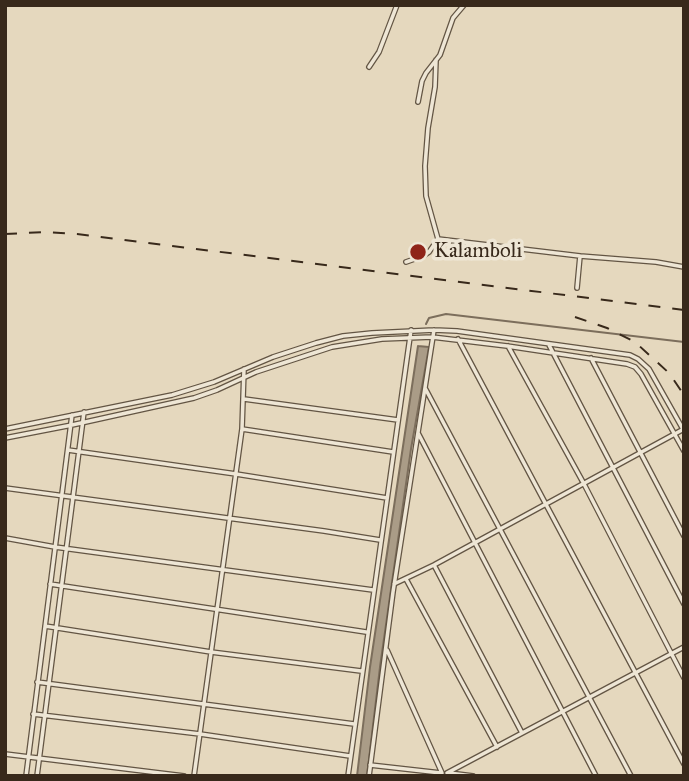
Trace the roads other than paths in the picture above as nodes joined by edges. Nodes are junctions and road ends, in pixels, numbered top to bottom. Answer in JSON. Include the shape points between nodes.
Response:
{"nodes":[{"id":1,"x":397,"y":5,"type":"edge"},
{"id":2,"x":464,"y":5,"type":"edge"},
{"id":3,"x":436,"y":61,"type":"junction"},
{"id":4,"x":369,"y":67,"type":"dead end"},
{"id":5,"x":418,"y":102,"type":"dead end"},
{"id":6,"x":438,"y":239,"type":"junction"},
{"id":7,"x":580,"y":256,"type":"junction"},
{"id":8,"x":406,"y":262,"type":"dead end"},
{"id":9,"x":684,"y":267,"type":"edge"},
{"id":10,"x":577,"y":288,"type":"dead end"},
{"id":11,"x":412,"y":330,"type":"junction"},
{"id":12,"x":434,"y":330,"type":"junction"},
{"id":13,"x":411,"y":337,"type":"junction"},
{"id":14,"x":430,"y":337,"type":"junction"},
{"id":15,"x":458,"y":339,"type":"junction"},
{"id":16,"x":548,"y":345,"type":"junction"},
{"id":17,"x":508,"y":346,"type":"junction"},
{"id":18,"x":552,"y":353,"type":"junction"},
{"id":19,"x":591,"y":358,"type":"junction"},
{"id":20,"x":244,"y":369,"type":"junction"},
{"id":21,"x":244,"y":378,"type":"junction"},
{"id":22,"x":425,"y":387,"type":"junction"},
{"id":23,"x":244,"y":398,"type":"junction"},
{"id":24,"x":84,"y":412,"type":"junction"},
{"id":25,"x":72,"y":415,"type":"junction"},
{"id":26,"x":398,"y":420,"type":"junction"},
{"id":27,"x":82,"y":423,"type":"junction"},
{"id":28,"x":72,"y":425,"type":"junction"},
{"id":29,"x":5,"y":429,"type":"edge"},
{"id":30,"x":242,"y":429,"type":"junction"},
{"id":31,"x":683,"y":431,"type":"edge"},
{"id":32,"x":418,"y":433,"type":"junction"},
{"id":33,"x":675,"y":434,"type":"junction"},
{"id":34,"x":5,"y":438,"type":"edge"},
{"id":35,"x":68,"y":450,"type":"junction"},
{"id":36,"x":79,"y":451,"type":"junction"},
{"id":37,"x":684,"y":451,"type":"edge"},
{"id":38,"x":393,"y":452,"type":"junction"},
{"id":39,"x":640,"y":453,"type":"junction"},
{"id":40,"x":612,"y":468,"type":"junction"},
{"id":41,"x":236,"y":474,"type":"junction"},
{"id":42,"x":584,"y":484,"type":"junction"},
{"id":43,"x":5,"y":488,"type":"edge"},
{"id":44,"x":62,"y":496,"type":"junction"},
{"id":45,"x":72,"y":498,"type":"junction"},
{"id":46,"x":387,"y":498,"type":"junction"},
{"id":47,"x":545,"y":505,"type":"junction"},
{"id":48,"x":230,"y":519,"type":"junction"},
{"id":49,"x":501,"y":529,"type":"junction"},
{"id":50,"x":684,"y":536,"type":"edge"},
{"id":51,"x":5,"y":538,"type":"edge"},
{"id":52,"x":380,"y":540,"type":"junction"},
{"id":53,"x":474,"y":543,"type":"junction"},
{"id":54,"x":55,"y":547,"type":"junction"},
{"id":55,"x":65,"y":548,"type":"junction"},
{"id":56,"x":434,"y":565,"type":"junction"},
{"id":57,"x":223,"y":570,"type":"junction"},
{"id":58,"x":405,"y":579,"type":"junction"},
{"id":59,"x":50,"y":584,"type":"junction"},
{"id":60,"x":394,"y":584,"type":"junction"},
{"id":61,"x":61,"y":585,"type":"junction"},
{"id":62,"x":373,"y":590,"type":"junction"},
{"id":63,"x":684,"y":604,"type":"edge"},
{"id":64,"x":217,"y":610,"type":"junction"},
{"id":65,"x":44,"y":626,"type":"junction"},
{"id":66,"x":55,"y":628,"type":"junction"},
{"id":67,"x":367,"y":632,"type":"junction"},
{"id":68,"x":386,"y":647,"type":"junction"},
{"id":69,"x":684,"y":647,"type":"edge"},
{"id":70,"x":211,"y":652,"type":"junction"},
{"id":71,"x":671,"y":654,"type":"junction"},
{"id":72,"x":361,"y":671,"type":"junction"},
{"id":73,"x":635,"y":673,"type":"junction"},
{"id":74,"x":684,"y":678,"type":"edge"},
{"id":75,"x":37,"y":682,"type":"junction"},
{"id":76,"x":48,"y":684,"type":"junction"},
{"id":77,"x":590,"y":697,"type":"junction"},
{"id":78,"x":204,"y":705,"type":"junction"},
{"id":79,"x":562,"y":712,"type":"junction"},
{"id":80,"x":33,"y":714,"type":"junction"},
{"id":81,"x":44,"y":715,"type":"junction"},
{"id":82,"x":354,"y":724,"type":"junction"},
{"id":83,"x":523,"y":733,"type":"junction"},
{"id":84,"x":200,"y":734,"type":"junction"},
{"id":85,"x":497,"y":747,"type":"junction"},
{"id":86,"x":5,"y":754,"type":"edge"},
{"id":87,"x":350,"y":756,"type":"junction"},
{"id":88,"x":28,"y":757,"type":"junction"},
{"id":89,"x":39,"y":758,"type":"junction"},
{"id":90,"x":684,"y":764,"type":"edge"},
{"id":91,"x":370,"y":765,"type":"junction"},
{"id":92,"x":407,"y":769,"type":"junction"},
{"id":93,"x":445,"y":773,"type":"junction"},
{"id":94,"x":26,"y":776,"type":"edge"},
{"id":95,"x":37,"y":776,"type":"edge"},
{"id":96,"x":184,"y":776,"type":"edge"},
{"id":97,"x":194,"y":776,"type":"edge"},
{"id":98,"x":348,"y":776,"type":"edge"},
{"id":99,"x":369,"y":776,"type":"edge"},
{"id":100,"x":406,"y":776,"type":"edge"},
{"id":101,"x":473,"y":776,"type":"edge"},
{"id":102,"x":596,"y":776,"type":"edge"},
{"id":103,"x":631,"y":776,"type":"edge"}],
"edges":[{"from":1,"to":4,"type":"street"},
{"from":2,"to":3,"type":"street","via":[[453,18]]},
{"from":3,"to":5,"type":"street","via":[[422,81]]},
{"from":3,"to":6,"type":"street","via":[[425,166],[426,196]]},
{"from":6,"to":7,"type":"street"},
{"from":6,"to":8,"type":"street","via":[[429,252]]},
{"from":7,"to":9,"type":"street"},
{"from":7,"to":10,"type":"street"},
{"from":11,"to":12,"type":"street"},
{"from":11,"to":13,"type":"street"},
{"from":11,"to":20,"type":"street","via":[[343,336]]},
{"from":12,"to":14,"type":"street"},
{"from":12,"to":16,"type":"street"},
{"from":13,"to":14,"type":"street"},
{"from":13,"to":21,"type":"street","via":[[319,350]]},
{"from":13,"to":26,"type":"street"},
{"from":14,"to":15,"type":"street"},
{"from":14,"to":22,"type":"street"},
{"from":15,"to":17,"type":"street"},
{"from":15,"to":47,"type":"street"},
{"from":16,"to":18,"type":"street"},
{"from":16,"to":31,"type":"street","via":[[638,359],[654,376]]},
{"from":17,"to":18,"type":"street"},
{"from":17,"to":42,"type":"street"},
{"from":18,"to":19,"type":"street"},
{"from":18,"to":40,"type":"street"},
{"from":19,"to":33,"type":"street","via":[[635,368]]},
{"from":19,"to":39,"type":"street"},
{"from":20,"to":21,"type":"street"},
{"from":20,"to":24,"type":"street","via":[[172,395]]},
{"from":21,"to":23,"type":"street"},
{"from":21,"to":27,"type":"street","via":[[194,398]]},
{"from":22,"to":32,"type":"street"},
{"from":22,"to":49,"type":"street"},
{"from":23,"to":26,"type":"street"},
{"from":23,"to":30,"type":"street"},
{"from":24,"to":25,"type":"street"},
{"from":24,"to":27,"type":"street"},
{"from":25,"to":28,"type":"street"},
{"from":25,"to":29,"type":"street"},
{"from":26,"to":38,"type":"street"},
{"from":27,"to":28,"type":"street"},
{"from":27,"to":36,"type":"street"},
{"from":28,"to":34,"type":"street"},
{"from":28,"to":35,"type":"street"},
{"from":30,"to":38,"type":"street"},
{"from":30,"to":41,"type":"street"},
{"from":31,"to":33,"type":"street"},
{"from":32,"to":53,"type":"street"},
{"from":32,"to":60,"type":"street"},
{"from":33,"to":37,"type":"street"},
{"from":33,"to":39,"type":"street"},
{"from":35,"to":36,"type":"street"},
{"from":35,"to":44,"type":"street"},
{"from":36,"to":41,"type":"street"},
{"from":36,"to":45,"type":"street"},
{"from":38,"to":46,"type":"street"},
{"from":39,"to":40,"type":"street"},
{"from":39,"to":50,"type":"street"},
{"from":40,"to":42,"type":"street"},
{"from":40,"to":63,"type":"street"},
{"from":41,"to":46,"type":"street"},
{"from":41,"to":48,"type":"street"},
{"from":42,"to":47,"type":"street"},
{"from":42,"to":71,"type":"street"},
{"from":43,"to":44,"type":"street"},
{"from":44,"to":45,"type":"street"},
{"from":44,"to":54,"type":"street"},
{"from":45,"to":48,"type":"street"},
{"from":45,"to":55,"type":"street"},
{"from":46,"to":52,"type":"street"},
{"from":47,"to":49,"type":"street"},
{"from":47,"to":73,"type":"street"},
{"from":48,"to":52,"type":"street"},
{"from":48,"to":57,"type":"street"},
{"from":49,"to":53,"type":"street"},
{"from":49,"to":77,"type":"street"},
{"from":51,"to":54,"type":"street"},
{"from":52,"to":62,"type":"street"},
{"from":53,"to":56,"type":"street"},
{"from":53,"to":79,"type":"street"},
{"from":54,"to":55,"type":"street"},
{"from":54,"to":59,"type":"street"},
{"from":55,"to":57,"type":"street"},
{"from":55,"to":61,"type":"street"},
{"from":56,"to":58,"type":"street"},
{"from":56,"to":83,"type":"street"},
{"from":57,"to":62,"type":"street"},
{"from":57,"to":64,"type":"street"},
{"from":58,"to":60,"type":"street"},
{"from":58,"to":85,"type":"street"},
{"from":59,"to":61,"type":"street"},
{"from":59,"to":65,"type":"street"},
{"from":60,"to":68,"type":"street"},
{"from":61,"to":64,"type":"street"},
{"from":61,"to":66,"type":"street"},
{"from":62,"to":67,"type":"street"},
{"from":64,"to":67,"type":"street"},
{"from":64,"to":70,"type":"street"},
{"from":65,"to":66,"type":"street"},
{"from":65,"to":75,"type":"street"},
{"from":66,"to":70,"type":"street"},
{"from":66,"to":76,"type":"street"},
{"from":67,"to":72,"type":"street"},
{"from":68,"to":91,"type":"street"},
{"from":68,"to":93,"type":"street"},
{"from":69,"to":71,"type":"street"},
{"from":70,"to":72,"type":"street"},
{"from":70,"to":78,"type":"street"},
{"from":71,"to":73,"type":"street"},
{"from":71,"to":74,"type":"street"},
{"from":72,"to":82,"type":"street"},
{"from":73,"to":77,"type":"street"},
{"from":73,"to":90,"type":"street"},
{"from":75,"to":76,"type":"street"},
{"from":75,"to":80,"type":"street"},
{"from":76,"to":78,"type":"street"},
{"from":76,"to":81,"type":"street"},
{"from":77,"to":79,"type":"street"},
{"from":77,"to":103,"type":"street"},
{"from":78,"to":82,"type":"street"},
{"from":78,"to":84,"type":"street"},
{"from":79,"to":83,"type":"street"},
{"from":79,"to":102,"type":"street"},
{"from":80,"to":81,"type":"street"},
{"from":80,"to":88,"type":"street"},
{"from":81,"to":84,"type":"street"},
{"from":81,"to":89,"type":"street"},
{"from":82,"to":87,"type":"street"},
{"from":83,"to":85,"type":"street"},
{"from":84,"to":87,"type":"street"},
{"from":84,"to":97,"type":"street"},
{"from":85,"to":93,"type":"street"},
{"from":86,"to":88,"type":"street"},
{"from":87,"to":98,"type":"street"},
{"from":88,"to":89,"type":"street"},
{"from":88,"to":94,"type":"street"},
{"from":89,"to":95,"type":"street"},
{"from":89,"to":96,"type":"street"},
{"from":91,"to":92,"type":"street"},
{"from":91,"to":99,"type":"street"},
{"from":92,"to":93,"type":"street"},
{"from":92,"to":100,"type":"street"},
{"from":93,"to":101,"type":"street"}]}
